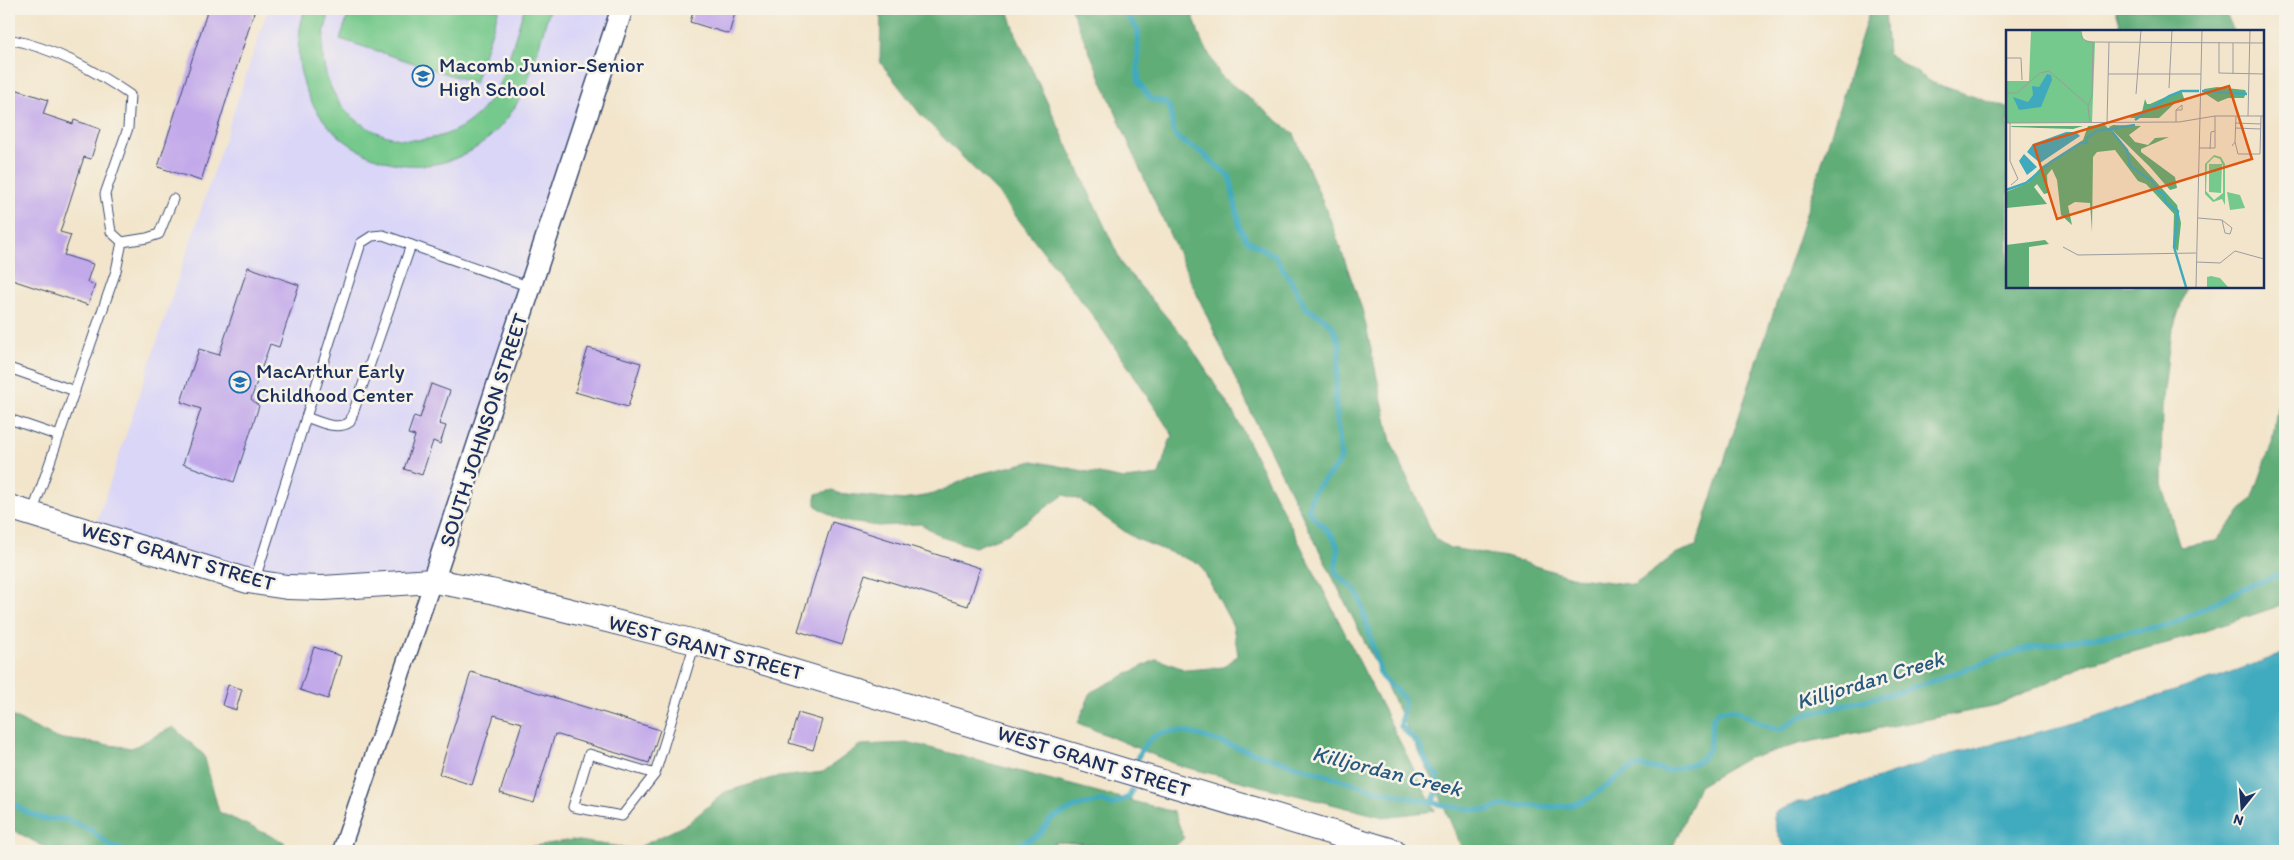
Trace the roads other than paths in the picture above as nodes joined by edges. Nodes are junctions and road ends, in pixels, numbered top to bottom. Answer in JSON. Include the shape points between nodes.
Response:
{"nodes":[{"id":1,"x":622,"y":9,"type":"edge"},
{"id":2,"x":9,"y":38,"type":"edge"},
{"id":3,"x":172,"y":199,"type":"dead end"},
{"id":4,"x":122,"y":242,"type":"junction"},
{"id":5,"x":411,"y":245,"type":"junction"},
{"id":6,"x":530,"y":288,"type":"junction"},
{"id":7,"x":9,"y":368,"type":"edge"},
{"id":8,"x":75,"y":391,"type":"junction"},
{"id":9,"x":306,"y":417,"type":"junction"},
{"id":10,"x":9,"y":419,"type":"edge"},
{"id":11,"x":59,"y":436,"type":"junction"},
{"id":12,"x":9,"y":507,"type":"edge"},
{"id":13,"x":32,"y":514,"type":"junction"},
{"id":14,"x":433,"y":581,"type":"junction"},
{"id":15,"x":257,"y":583,"type":"junction"},
{"id":16,"x":696,"y":642,"type":"junction"},
{"id":17,"x":655,"y":774,"type":"junction"},
{"id":18,"x":341,"y":851,"type":"edge"},
{"id":19,"x":1393,"y":851,"type":"edge"}],
"edges":[{"from":1,"to":6,"type":"street","name":"SOUTH JOHNSON STREET"},
{"from":2,"to":4,"type":"lane","via":[[37,45],[93,70],[130,95],[128,128],[105,194],[111,232]]},
{"from":3,"to":4,"type":"lane","via":[[159,234]]},
{"from":4,"to":8,"type":"lane","via":[[116,271]]},
{"from":5,"to":6,"type":"lane"},
{"from":5,"to":9,"type":"lane","via":[[350,422],[345,426],[334,426]]},
{"from":5,"to":9,"type":"lane","via":[[383,235],[372,236],[361,244]]},
{"from":6,"to":14,"type":"street","name":"SOUTH JOHNSON STREET"},
{"from":7,"to":8,"type":"lane"},
{"from":8,"to":11,"type":"lane"},
{"from":9,"to":15,"type":"lane","via":[[256,576]]},
{"from":10,"to":11,"type":"lane"},
{"from":11,"to":13,"type":"lane"},
{"from":12,"to":13,"type":"main road","name":"WEST GRANT STREET"},
{"from":13,"to":15,"type":"main road","name":"WEST GRANT STREET"},
{"from":14,"to":15,"type":"main road","name":"WEST GRANT STREET","via":[[323,588]]},
{"from":14,"to":16,"type":"main road","name":"WEST GRANT STREET","via":[[491,591]]},
{"from":14,"to":18,"type":"street","name":"SOUTH JOHNSON STREET"},
{"from":16,"to":17,"type":"lane"},
{"from":16,"to":19,"type":"main road","name":"WEST GRANT STREET"},
{"from":17,"to":17,"type":"lane","via":[[622,816],[573,807],[589,754]]}]}
